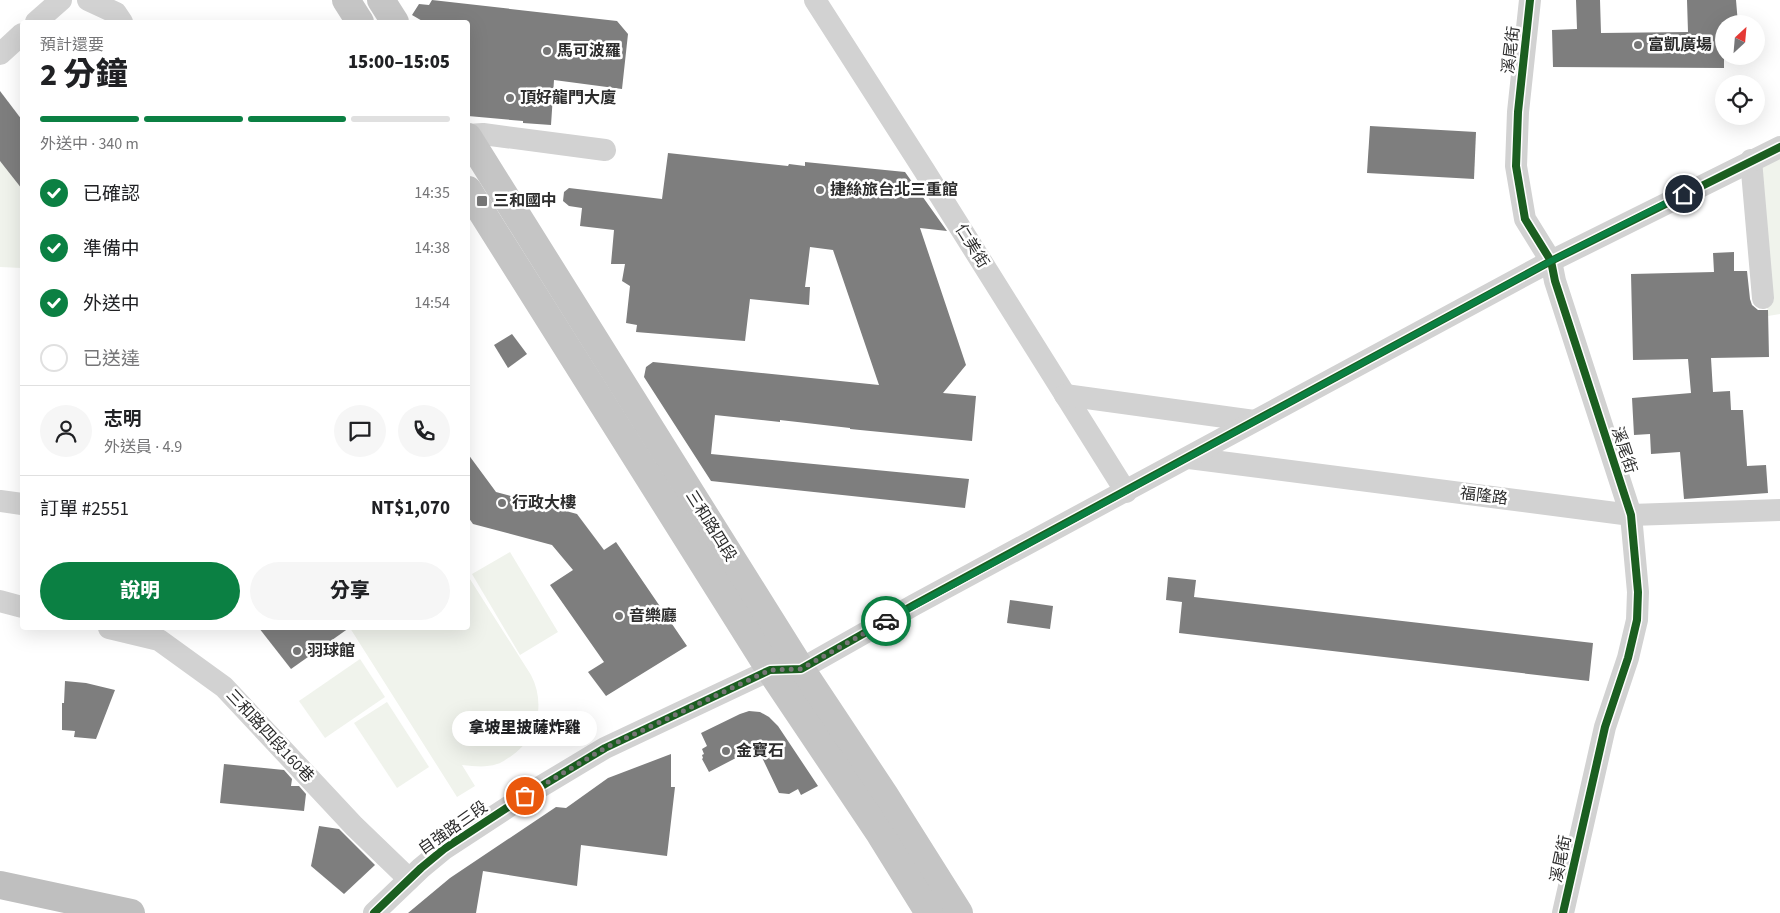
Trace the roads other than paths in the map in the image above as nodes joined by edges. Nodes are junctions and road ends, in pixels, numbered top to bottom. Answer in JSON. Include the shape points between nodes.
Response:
{"nodes":[{"id":1,"x":61,"y":0,"type":"edge"},
{"id":2,"x":88,"y":0,"type":"edge"},
{"id":3,"x":346,"y":0,"type":"edge"},
{"id":4,"x":381,"y":0,"type":"edge"},
{"id":5,"x":815,"y":0,"type":"edge"},
{"id":6,"x":1530,"y":0,"type":"edge"},
{"id":7,"x":38,"y":20,"type":"edge"},
{"id":8,"x":121,"y":20,"type":"edge"},
{"id":9,"x":359,"y":20,"type":"edge"},
{"id":10,"x":394,"y":20,"type":"edge"},
{"id":11,"x":20,"y":36,"type":"edge"},
{"id":12,"x":0,"y":54,"type":"edge"},
{"id":13,"x":470,"y":136,"type":"edge"},
{"id":14,"x":470,"y":139,"type":"edge"},
{"id":15,"x":1780,"y":147,"type":"edge"},
{"id":16,"x":605,"y":150,"type":"dead end"},
{"id":17,"x":1751,"y":160,"type":"junction"},
{"id":18,"x":470,"y":193,"type":"edge"},
{"id":19,"x":1551,"y":261,"type":"junction"},
{"id":20,"x":1763,"y":298,"type":"dead end"},
{"id":21,"x":1065,"y":395,"type":"junction"},
{"id":22,"x":1254,"y":421,"type":"junction"},
{"id":23,"x":1188,"y":458,"type":"junction"},
{"id":24,"x":1126,"y":492,"type":"junction"},
{"id":25,"x":0,"y":501,"type":"edge"},
{"id":26,"x":20,"y":504,"type":"edge"},
{"id":27,"x":1780,"y":510,"type":"edge"},
{"id":28,"x":1631,"y":515,"type":"junction"},
{"id":29,"x":0,"y":601,"type":"edge"},
{"id":30,"x":20,"y":606,"type":"edge"},
{"id":31,"x":117,"y":630,"type":"edge"},
{"id":32,"x":801,"y":669,"type":"junction"},
{"id":33,"x":770,"y":670,"type":"junction"},
{"id":34,"x":409,"y":879,"type":"junction"},
{"id":35,"x":0,"y":885,"type":"edge"},
{"id":36,"x":131,"y":913,"type":"edge"},
{"id":37,"x":374,"y":913,"type":"edge"},
{"id":38,"x":929,"y":913,"type":"edge"},
{"id":39,"x":959,"y":913,"type":"edge"},
{"id":40,"x":1563,"y":913,"type":"edge"}],
"edges":[{"from":1,"to":7,"type":"street"},
{"from":2,"to":8,"type":"street","via":[[116,13]]},
{"from":3,"to":9,"type":"main road"},
{"from":4,"to":10,"type":"main road"},
{"from":5,"to":21,"type":"street","name":"仁美街"},
{"from":6,"to":19,"type":"street","name":"溪尾街","via":[[1518,112],[1516,166],[1526,219]]},
{"from":11,"to":12,"type":"street"},
{"from":13,"to":16,"type":"street","via":[[483,134]]},
{"from":14,"to":32,"type":"main road","name":"三和路四段"},
{"from":15,"to":17,"type":"street"},
{"from":17,"to":19,"type":"street"},
{"from":17,"to":20,"type":"street"},
{"from":18,"to":33,"type":"main road","name":"三和路四段"},
{"from":19,"to":22,"type":"street"},
{"from":19,"to":28,"type":"street","name":"溪尾街"},
{"from":21,"to":22,"type":"street"},
{"from":21,"to":24,"type":"street","name":"仁美街"},
{"from":22,"to":23,"type":"street"},
{"from":23,"to":24,"type":"street"},
{"from":23,"to":28,"type":"street","name":"福隆路"},
{"from":24,"to":32,"type":"street"},
{"from":25,"to":26,"type":"street"},
{"from":27,"to":28,"type":"street","name":"福隆路"},
{"from":28,"to":40,"type":"street","name":"溪尾街","via":[[1638,592],[1637,620],[1605,726]]},
{"from":29,"to":30,"type":"street"},
{"from":31,"to":34,"type":"street","name":"三和路四段160巷","via":[[159,640],[224,687],[354,826]]},
{"from":32,"to":33,"type":"street","name":"自強路三段"},
{"from":32,"to":39,"type":"main road","name":"三和路四段"},
{"from":33,"to":34,"type":"street","name":"自強路三段","via":[[605,748],[444,849]]},
{"from":33,"to":38,"type":"main road","name":"三和路四段"},
{"from":34,"to":37,"type":"street","name":"自強路三段"},
{"from":35,"to":36,"type":"highway"}]}
